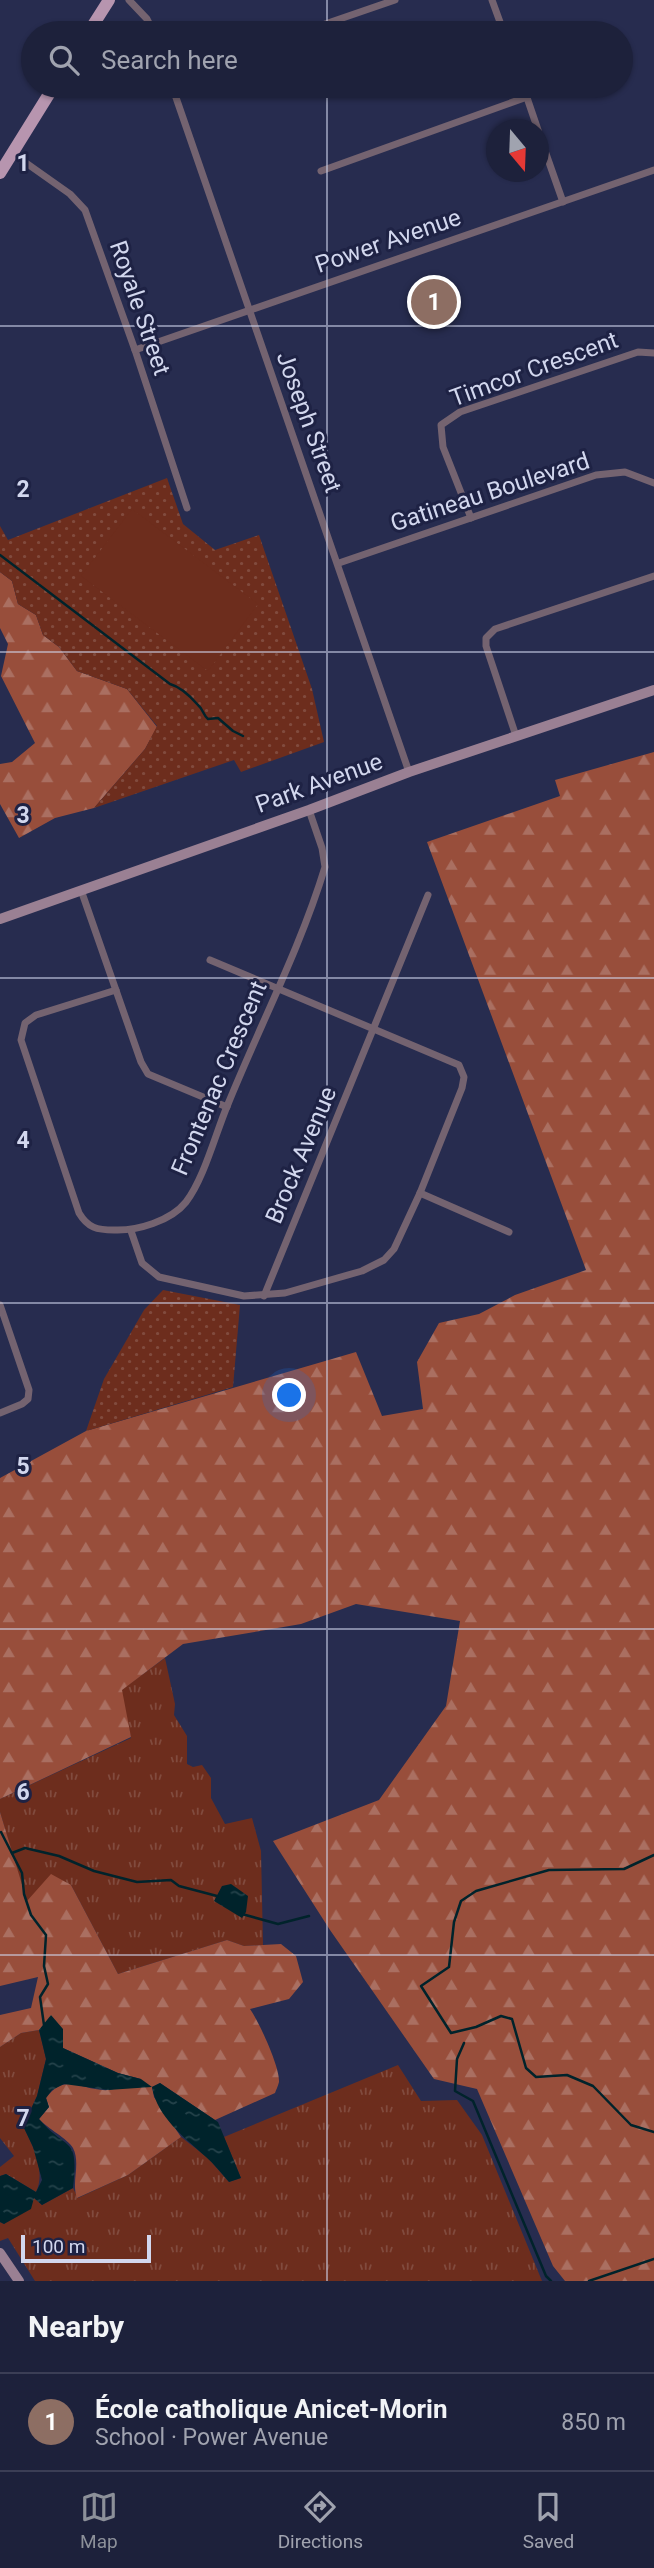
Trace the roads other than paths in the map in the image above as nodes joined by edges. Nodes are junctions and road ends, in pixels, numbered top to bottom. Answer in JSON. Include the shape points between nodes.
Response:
{"nodes":[{"id":1,"x":109,"y":0,"type":"edge"},
{"id":2,"x":129,"y":0,"type":"edge"},
{"id":3,"x":395,"y":0,"type":"edge"},
{"id":4,"x":492,"y":0,"type":"edge"},
{"id":5,"x":96,"y":21,"type":"edge"},
{"id":6,"x":148,"y":21,"type":"edge"},
{"id":7,"x":334,"y":21,"type":"edge"},
{"id":8,"x":500,"y":21,"type":"edge"},
{"id":9,"x":46,"y":98,"type":"edge"},
{"id":10,"x":176,"y":98,"type":"edge"},
{"id":11,"x":524,"y":98,"type":"edge"},
{"id":12,"x":527,"y":98,"type":"edge"},
{"id":13,"x":534,"y":119,"type":"edge"},
{"id":14,"x":12,"y":153,"type":"junction"},
{"id":15,"x":549,"y":162,"type":"edge"},
{"id":16,"x":654,"y":170,"type":"edge"},
{"id":17,"x":321,"y":171,"type":"dead end"},
{"id":18,"x":0,"y":173,"type":"edge"},
{"id":19,"x":563,"y":202,"type":"junction"},
{"id":20,"x":249,"y":310,"type":"junction"},
{"id":21,"x":135,"y":350,"type":"junction"},
{"id":22,"x":654,"y":353,"type":"edge"},
{"id":23,"x":654,"y":483,"type":"edge"},
{"id":24,"x":187,"y":508,"type":"dead end"},
{"id":25,"x":471,"y":518,"type":"junction"},
{"id":26,"x":339,"y":563,"type":"junction"},
{"id":27,"x":654,"y":576,"type":"edge"},
{"id":28,"x":654,"y":690,"type":"edge"},
{"id":29,"x":516,"y":736,"type":"junction"},
{"id":30,"x":410,"y":772,"type":"junction"},
{"id":31,"x":309,"y":810,"type":"junction"},
{"id":32,"x":81,"y":890,"type":"junction"},
{"id":33,"x":428,"y":895,"type":"dead end"},
{"id":34,"x":0,"y":919,"type":"edge"},
{"id":35,"x":211,"y":960,"type":"dead end"},
{"id":36,"x":278,"y":989,"type":"junction"},
{"id":37,"x":116,"y":990,"type":"junction"},
{"id":38,"x":374,"y":1030,"type":"junction"},
{"id":39,"x":226,"y":1107,"type":"junction"},
{"id":40,"x":420,"y":1193,"type":"junction"},
{"id":41,"x":131,"y":1231,"type":"junction"},
{"id":42,"x":509,"y":1232,"type":"dead end"},
{"id":43,"x":264,"y":1296,"type":"junction"},
{"id":44,"x":0,"y":1305,"type":"edge"},
{"id":45,"x":0,"y":1413,"type":"edge"},
{"id":46,"x":0,"y":2253,"type":"edge"},
{"id":47,"x":19,"y":2281,"type":"edge"}],
"edges":[{"from":1,"to":5,"type":"main road"},
{"from":2,"to":6,"type":"street"},
{"from":3,"to":7,"type":"street"},
{"from":4,"to":8,"type":"street"},
{"from":9,"to":14,"type":"main road"},
{"from":10,"to":20,"type":"street","name":"Joseph Street"},
{"from":11,"to":17,"type":"street"},
{"from":12,"to":13,"type":"street"},
{"from":14,"to":18,"type":"main road"},
{"from":14,"to":21,"type":"street","name":"Royale Street","via":[[85,210]]},
{"from":15,"to":19,"type":"street"},
{"from":16,"to":19,"type":"street","name":"Power Avenue"},
{"from":19,"to":20,"type":"street","name":"Power Avenue"},
{"from":20,"to":21,"type":"street","name":"Power Avenue"},
{"from":20,"to":26,"type":"street","name":"Joseph Street"},
{"from":21,"to":24,"type":"street","name":"Royale Street"},
{"from":22,"to":25,"type":"street","name":"Timcor Crescent","via":[[638,352],[460,412],[441,425],[443,446]]},
{"from":23,"to":25,"type":"street","name":"Gatineau Boulevard","via":[[625,471],[596,475]]},
{"from":25,"to":26,"type":"street","name":"Gatineau Boulevard"},
{"from":26,"to":30,"type":"street","name":"Joseph Street"},
{"from":27,"to":29,"type":"street","via":[[495,629],[486,638]]},
{"from":28,"to":29,"type":"street","name":"Park Avenue"},
{"from":29,"to":30,"type":"street","name":"Park Avenue"},
{"from":30,"to":31,"type":"street","name":"Park Avenue"},
{"from":31,"to":32,"type":"street","name":"Park Avenue"},
{"from":31,"to":36,"type":"street","name":"Frontenac Crescent","via":[[325,867]]},
{"from":32,"to":34,"type":"street","name":"Park Avenue"},
{"from":32,"to":37,"type":"street"},
{"from":33,"to":38,"type":"street","name":"Brock Avenue"},
{"from":35,"to":36,"type":"street"},
{"from":36,"to":38,"type":"street"},
{"from":36,"to":39,"type":"street","name":"Frontenac Crescent"},
{"from":37,"to":39,"type":"street","via":[[148,1074]]},
{"from":37,"to":41,"type":"street","name":"Frontenac Crescent","via":[[36,1015],[25,1023],[21,1040],[79,1213],[86,1224],[99,1230]]},
{"from":38,"to":40,"type":"street","via":[[459,1065],[464,1077]]},
{"from":38,"to":43,"type":"street","name":"Brock Avenue"},
{"from":39,"to":41,"type":"street","name":"Frontenac Crescent","via":[[185,1203],[172,1215]]},
{"from":40,"to":42,"type":"street"},
{"from":40,"to":43,"type":"street","via":[[394,1250],[384,1260],[307,1288]]},
{"from":41,"to":43,"type":"street","via":[[142,1263],[159,1277],[244,1296]]},
{"from":44,"to":45,"type":"street","via":[[29,1390],[22,1404]]},
{"from":46,"to":47,"type":"street"}]}
